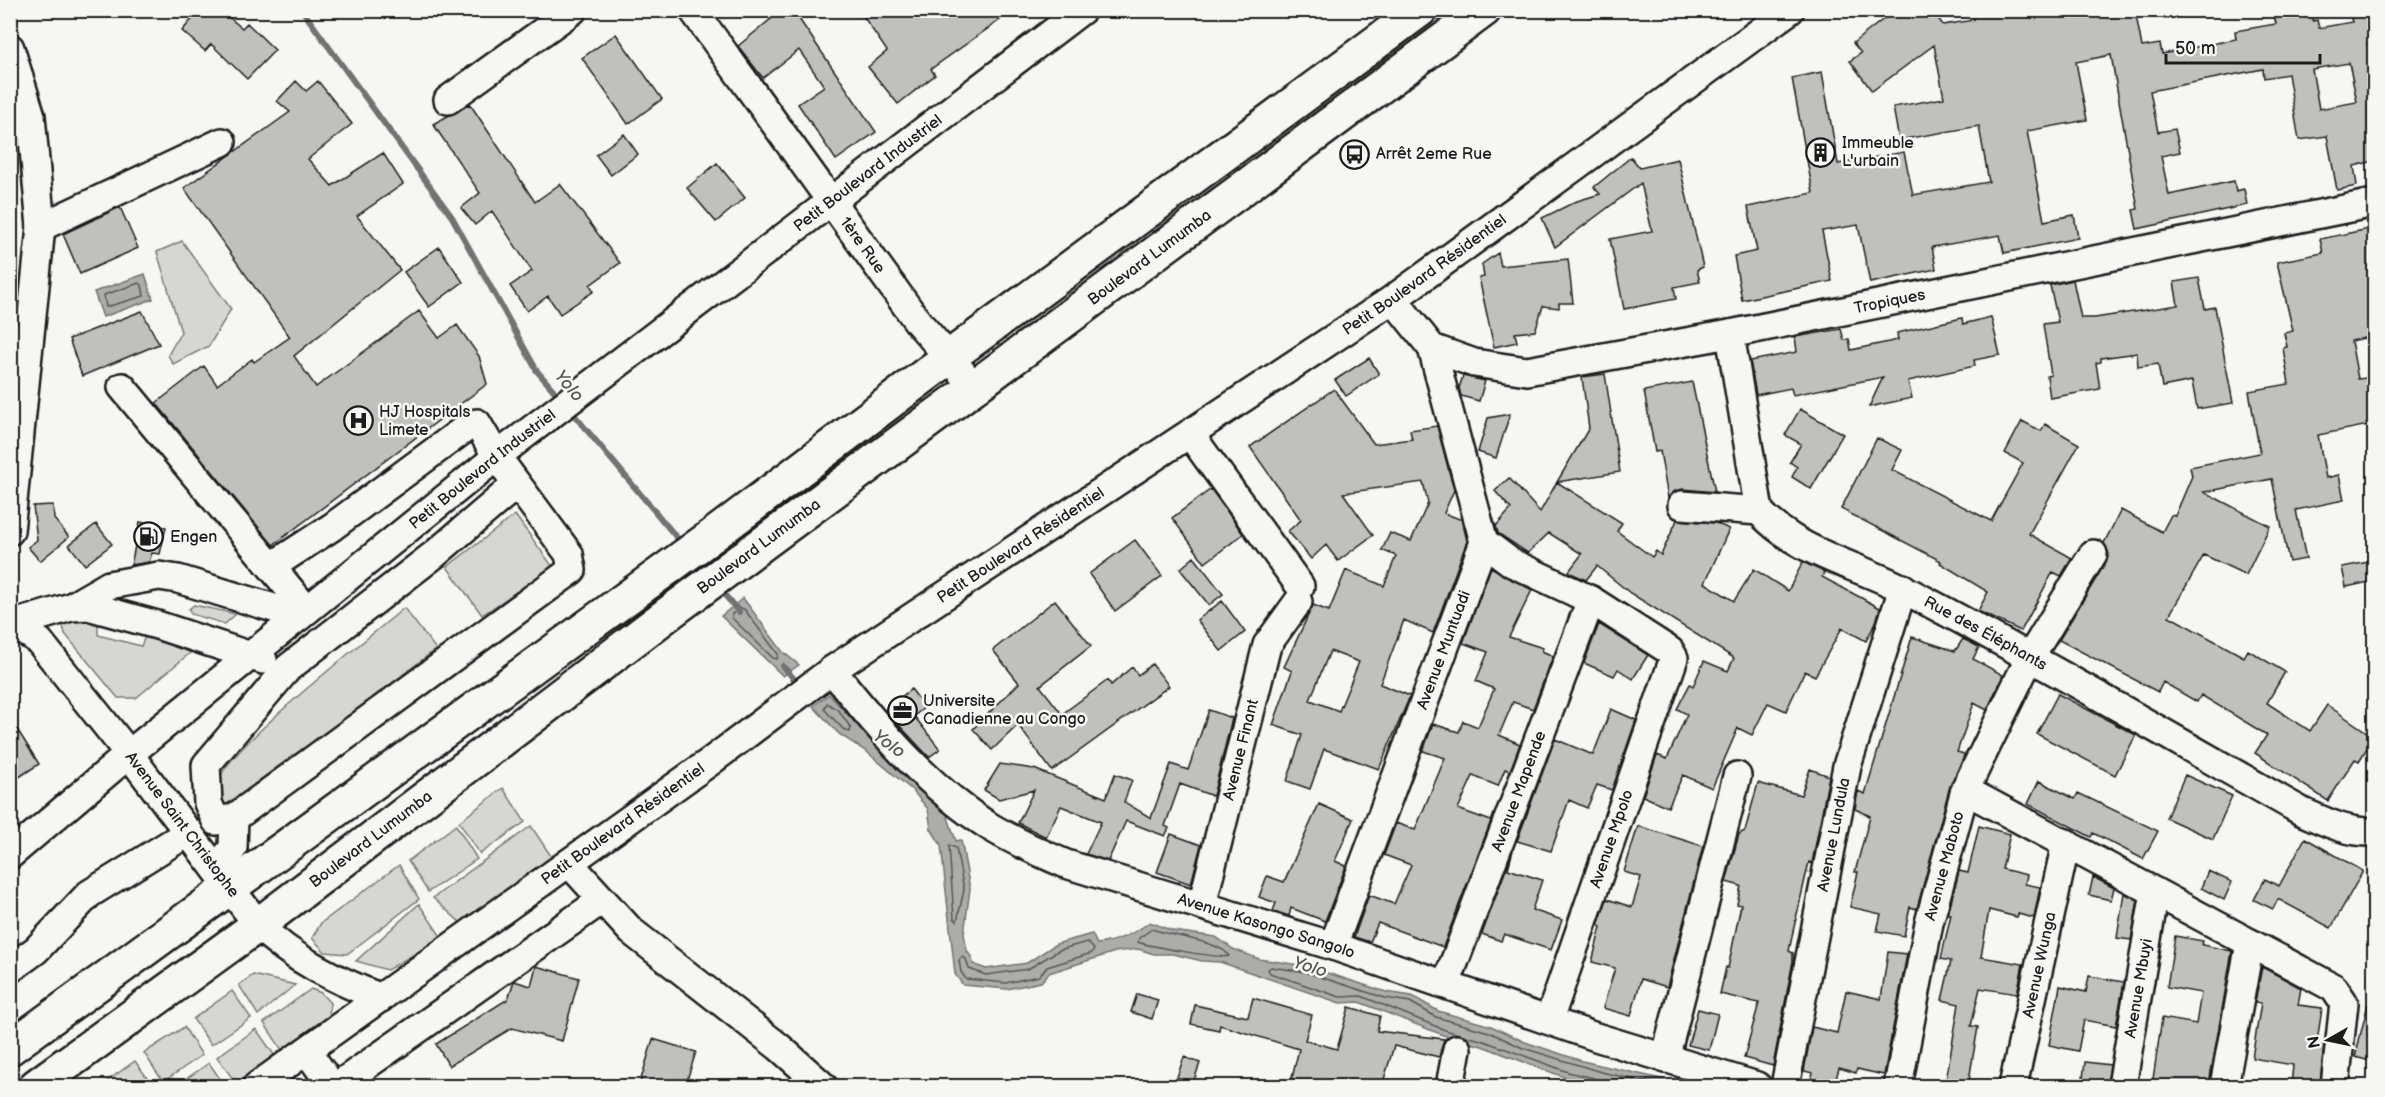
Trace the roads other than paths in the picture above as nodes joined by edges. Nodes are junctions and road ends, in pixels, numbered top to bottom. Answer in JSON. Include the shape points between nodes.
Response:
{"nodes":[{"id":1,"x":573,"y":10,"type":"edge"},
{"id":2,"x":693,"y":10,"type":"edge"},
{"id":3,"x":1082,"y":10,"type":"edge"},
{"id":4,"x":1420,"y":10,"type":"edge"},
{"id":5,"x":1484,"y":10,"type":"edge"},
{"id":6,"x":1790,"y":10,"type":"edge"},
{"id":7,"x":13,"y":62,"type":"edge"},
{"id":8,"x":448,"y":100,"type":"dead end"},
{"id":9,"x":222,"y":142,"type":"dead end"},
{"id":10,"x":834,"y":202,"type":"junction"},
{"id":11,"x":2374,"y":203,"type":"edge"},
{"id":12,"x":41,"y":227,"type":"junction"},
{"id":13,"x":1393,"y":299,"type":"junction"},
{"id":14,"x":1730,"y":334,"type":"junction"},
{"id":15,"x":1432,"y":348,"type":"junction"},
{"id":16,"x":948,"y":358,"type":"junction"},
{"id":17,"x":122,"y":387,"type":"dead end"},
{"id":18,"x":974,"y":387,"type":"junction"},
{"id":19,"x":1190,"y":434,"type":"junction"},
{"id":20,"x":504,"y":452,"type":"junction"},
{"id":21,"x":517,"y":484,"type":"junction"},
{"id":22,"x":1682,"y":505,"type":"dead end"},
{"id":23,"x":1759,"y":511,"type":"junction"},
{"id":24,"x":10,"y":531,"type":"edge"},
{"id":25,"x":1484,"y":542,"type":"junction"},
{"id":26,"x":2093,"y":554,"type":"dead end"},
{"id":27,"x":272,"y":566,"type":"junction"},
{"id":28,"x":1903,"y":588,"type":"junction"},
{"id":29,"x":1591,"y":600,"type":"junction"},
{"id":30,"x":71,"y":607,"type":"junction"},
{"id":31,"x":304,"y":613,"type":"junction"},
{"id":32,"x":14,"y":622,"type":"edge"},
{"id":33,"x":250,"y":656,"type":"junction"},
{"id":34,"x":2030,"y":659,"type":"junction"},
{"id":35,"x":288,"y":668,"type":"junction"},
{"id":36,"x":827,"y":673,"type":"junction"},
{"id":37,"x":129,"y":754,"type":"junction"},
{"id":38,"x":1737,"y":776,"type":"dead end"},
{"id":39,"x":1965,"y":790,"type":"junction"},
{"id":40,"x":234,"y":818,"type":"junction"},
{"id":41,"x":189,"y":832,"type":"junction"},
{"id":42,"x":2374,"y":832,"type":"edge"},
{"id":43,"x":2066,"y":843,"type":"junction"},
{"id":44,"x":10,"y":855,"type":"edge"},
{"id":45,"x":568,"y":863,"type":"junction"},
{"id":46,"x":223,"y":878,"type":"junction"},
{"id":47,"x":2155,"y":892,"type":"junction"},
{"id":48,"x":602,"y":900,"type":"junction"},
{"id":49,"x":1202,"y":905,"type":"junction"},
{"id":50,"x":258,"y":925,"type":"junction"},
{"id":51,"x":2250,"y":943,"type":"junction"},
{"id":52,"x":1334,"y":946,"type":"junction"},
{"id":53,"x":10,"y":969,"type":"edge"},
{"id":54,"x":1446,"y":984,"type":"junction"},
{"id":55,"x":381,"y":998,"type":"junction"},
{"id":56,"x":1549,"y":1020,"type":"junction"},
{"id":57,"x":10,"y":1048,"type":"edge"},
{"id":58,"x":1457,"y":1049,"type":"dead end"},
{"id":59,"x":307,"y":1051,"type":"junction"},
{"id":60,"x":1665,"y":1059,"type":"junction"},
{"id":61,"x":36,"y":1086,"type":"edge"},
{"id":62,"x":257,"y":1086,"type":"edge"},
{"id":63,"x":332,"y":1086,"type":"edge"},
{"id":64,"x":337,"y":1086,"type":"edge"},
{"id":65,"x":823,"y":1086,"type":"edge"},
{"id":66,"x":1450,"y":1086,"type":"edge"},
{"id":67,"x":1757,"y":1086,"type":"edge"},
{"id":68,"x":1785,"y":1086,"type":"edge"},
{"id":69,"x":1898,"y":1086,"type":"edge"},
{"id":70,"x":2013,"y":1086,"type":"edge"},
{"id":71,"x":2122,"y":1086,"type":"edge"},
{"id":72,"x":2224,"y":1086,"type":"edge"},
{"id":73,"x":2335,"y":1086,"type":"edge"}],
"edges":[{"from":1,"to":8,"type":"street"},
{"from":2,"to":10,"type":"street","name":"1ère Rue"},
{"from":3,"to":10,"type":"street","name":"Petit Boulevard Industriel"},
{"from":4,"to":16,"type":"highway"},
{"from":5,"to":18,"type":"highway","name":"Boulevard Lumumba"},
{"from":6,"to":13,"type":"street","name":"Petit Boulevard Résidentiel"},
{"from":7,"to":12,"type":"street","via":[[31,116]]},
{"from":9,"to":12,"type":"street"},
{"from":10,"to":16,"type":"street","name":"1ère Rue"},
{"from":10,"to":20,"type":"street","name":"Petit Boulevard Industriel"},
{"from":11,"to":14,"type":"street","name":"Tropiques"},
{"from":12,"to":24,"type":"street"},
{"from":13,"to":15,"type":"street"},
{"from":13,"to":19,"type":"street","name":"Petit Boulevard Résidentiel"},
{"from":14,"to":15,"type":"street","name":"Tropiques","via":[[1527,371],[1474,363]]},
{"from":14,"to":23,"type":"street"},
{"from":15,"to":25,"type":"street"},
{"from":16,"to":18,"type":"street","name":"1ère Rue"},
{"from":16,"to":46,"type":"highway","via":[[649,582]]},
{"from":17,"to":27,"type":"street"},
{"from":18,"to":50,"type":"highway","name":"Boulevard Lumumba"},
{"from":19,"to":36,"type":"street","name":"Petit Boulevard Résidentiel"},
{"from":19,"to":49,"type":"street","name":"Avenue Finant","via":[[1299,594],[1267,645]]},
{"from":20,"to":21,"type":"street"},
{"from":20,"to":27,"type":"street","via":[[477,423],[470,425]]},
{"from":20,"to":31,"type":"street","name":"Petit Boulevard Industriel"},
{"from":21,"to":35,"type":"street","via":[[435,554]]},
{"from":21,"to":40,"type":"street","via":[[569,554],[572,570]]},
{"from":22,"to":23,"type":"street"},
{"from":23,"to":28,"type":"street","name":"Rue des Éléphants","via":[[1774,528],[1806,547]]},
{"from":25,"to":29,"type":"street","via":[[1512,563]]},
{"from":25,"to":52,"type":"street","name":"Avenue Muntuadi"},
{"from":26,"to":34,"type":"street","name":"Avenue Maboto"},
{"from":27,"to":31,"type":"street"},
{"from":28,"to":34,"type":"street","name":"Rue des Éléphants"},
{"from":28,"to":68,"type":"street","name":"Avenue Lundula","via":[[1847,766]]},
{"from":29,"to":54,"type":"street","name":"Avenue Mapende"},
{"from":29,"to":56,"type":"street","name":"Avenue Mpolo","via":[[1670,651],[1674,658]]},
{"from":30,"to":31,"type":"street","via":[[109,585],[159,576]]},
{"from":30,"to":32,"type":"street"},
{"from":30,"to":33,"type":"street","via":[[88,606]]},
{"from":31,"to":33,"type":"street","name":"Petit Boulevard Industriel"},
{"from":32,"to":37,"type":"street","name":"Avenue Saint Christophe","via":[[39,641]]},
{"from":33,"to":35,"type":"street"},
{"from":33,"to":37,"type":"street","name":"Petit Boulevard Industriel"},
{"from":34,"to":39,"type":"street","name":"Avenue Maboto"},
{"from":34,"to":42,"type":"street","name":"Rue des Éléphants","via":[[2301,811],[2340,828]]},
{"from":35,"to":40,"type":"street","via":[[206,765],[208,803],[216,821]]},
{"from":36,"to":45,"type":"street","name":"Petit Boulevard Résidentiel"},
{"from":36,"to":49,"type":"street","name":"Avenue Kasongo Sangolo","via":[[930,779],[990,827],[1066,864]]},
{"from":37,"to":41,"type":"street","name":"Avenue Saint Christophe"},
{"from":37,"to":44,"type":"street","name":"Petit Boulevard Industriel"},
{"from":38,"to":60,"type":"street"},
{"from":39,"to":43,"type":"street"},
{"from":39,"to":69,"type":"street","name":"Avenue Maboto","via":[[1929,923]]},
{"from":40,"to":46,"type":"street","via":[[233,848]]},
{"from":41,"to":46,"type":"street","name":"Avenue Saint Christophe"},
{"from":41,"to":53,"type":"street","via":[[89,894],[36,950]]},
{"from":43,"to":47,"type":"street"},
{"from":43,"to":70,"type":"street","name":"Avenue Wunga"},
{"from":45,"to":48,"type":"street"},
{"from":45,"to":55,"type":"street","name":"Petit Boulevard Résidentiel"},
{"from":46,"to":50,"type":"street","name":"Avenue Saint Christophe"},
{"from":46,"to":57,"type":"highway"},
{"from":47,"to":51,"type":"street"},
{"from":47,"to":71,"type":"street","name":"Avenue Mbuyi"},
{"from":48,"to":64,"type":"street"},
{"from":48,"to":65,"type":"street","via":[[631,931]]},
{"from":49,"to":52,"type":"street","name":"Avenue Kasongo Sangolo"},
{"from":50,"to":55,"type":"street","name":"Avenue Saint Christophe","via":[[301,959]]},
{"from":50,"to":61,"type":"highway","name":"Boulevard Lumumba"},
{"from":51,"to":72,"type":"street"},
{"from":51,"to":73,"type":"street","via":[[2341,995],[2344,1011]]},
{"from":52,"to":54,"type":"street","name":"Avenue Kasongo Sangolo"},
{"from":54,"to":56,"type":"street","name":"Avenue Kasongo Sangolo"},
{"from":55,"to":59,"type":"street","name":"Petit Boulevard Résidentiel"},
{"from":56,"to":60,"type":"street","name":"Avenue Kasongo Sangolo"},
{"from":58,"to":66,"type":"street"},
{"from":59,"to":62,"type":"street","name":"Petit Boulevard Résidentiel"},
{"from":59,"to":63,"type":"street"},
{"from":60,"to":67,"type":"street","name":"Avenue Kasongo Sangolo"}]}
